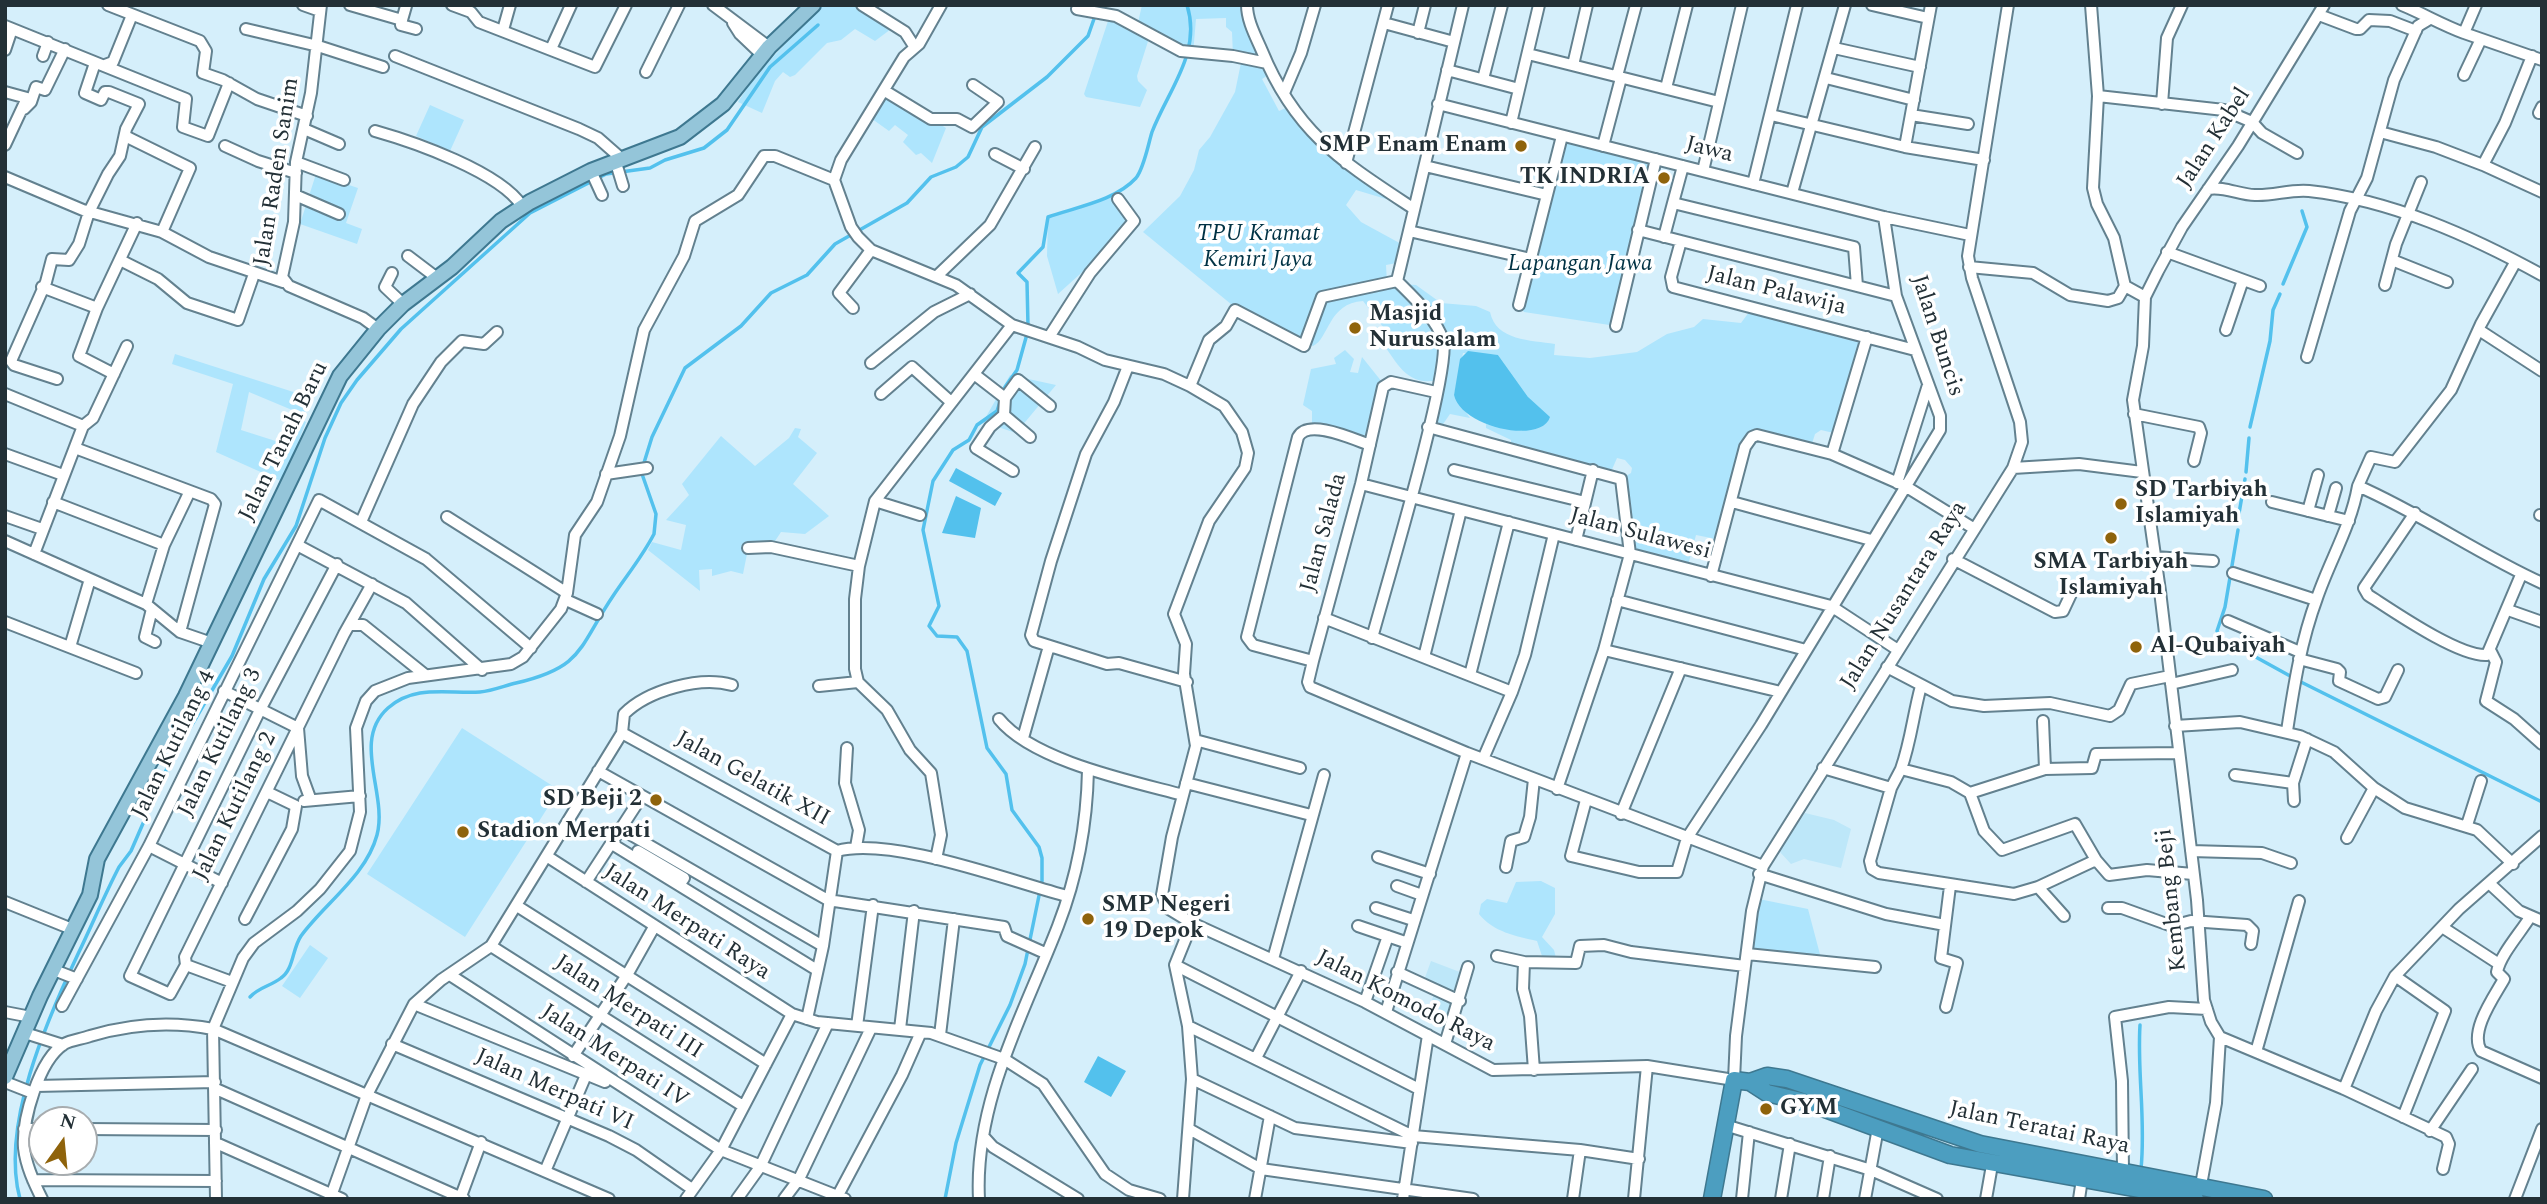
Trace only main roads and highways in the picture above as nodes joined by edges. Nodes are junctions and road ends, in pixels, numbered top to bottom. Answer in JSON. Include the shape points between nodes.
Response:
{"nodes":[{"id":1,"x":813,"y":5,"type":"edge"},
{"id":2,"x":7,"y":1081,"type":"edge"},
{"id":3,"x":1742,"y":1081,"type":"junction"},
{"id":4,"x":2083,"y":1172,"type":"junction"},
{"id":5,"x":2137,"y":1183,"type":"edge"},
{"id":6,"x":2198,"y":1192,"type":"edge"},
{"id":7,"x":1712,"y":1199,"type":"edge"},
{"id":8,"x":2264,"y":1199,"type":"edge"}],
"edges":[{"from":1,"to":2,"type":"main road","name":"Jalan Tanah Baru","via":[[766,51],[723,104],[680,137],[522,206],[403,304],[336,383],[162,745],[102,849],[90,895],[31,1017]]},
{"from":3,"to":4,"type":"highway","name":"Jalan Teratai Raya","via":[[1950,1155],[1992,1165]]},
{"from":3,"to":4,"type":"highway","name":"Jalan Teratai Raya","via":[[1768,1076],[1787,1079],[1954,1137]]},
{"from":3,"to":7,"type":"highway","name":"Jalan Nusantara Raya","via":[[1725,1125]]},
{"from":4,"to":5,"type":"highway","name":"Jalan Teratai Raya"},
{"from":5,"to":6,"type":"highway","name":"Jalan Teratai Raya"},
{"from":6,"to":8,"type":"highway","name":"Jalan Teratai Raya"}]}
